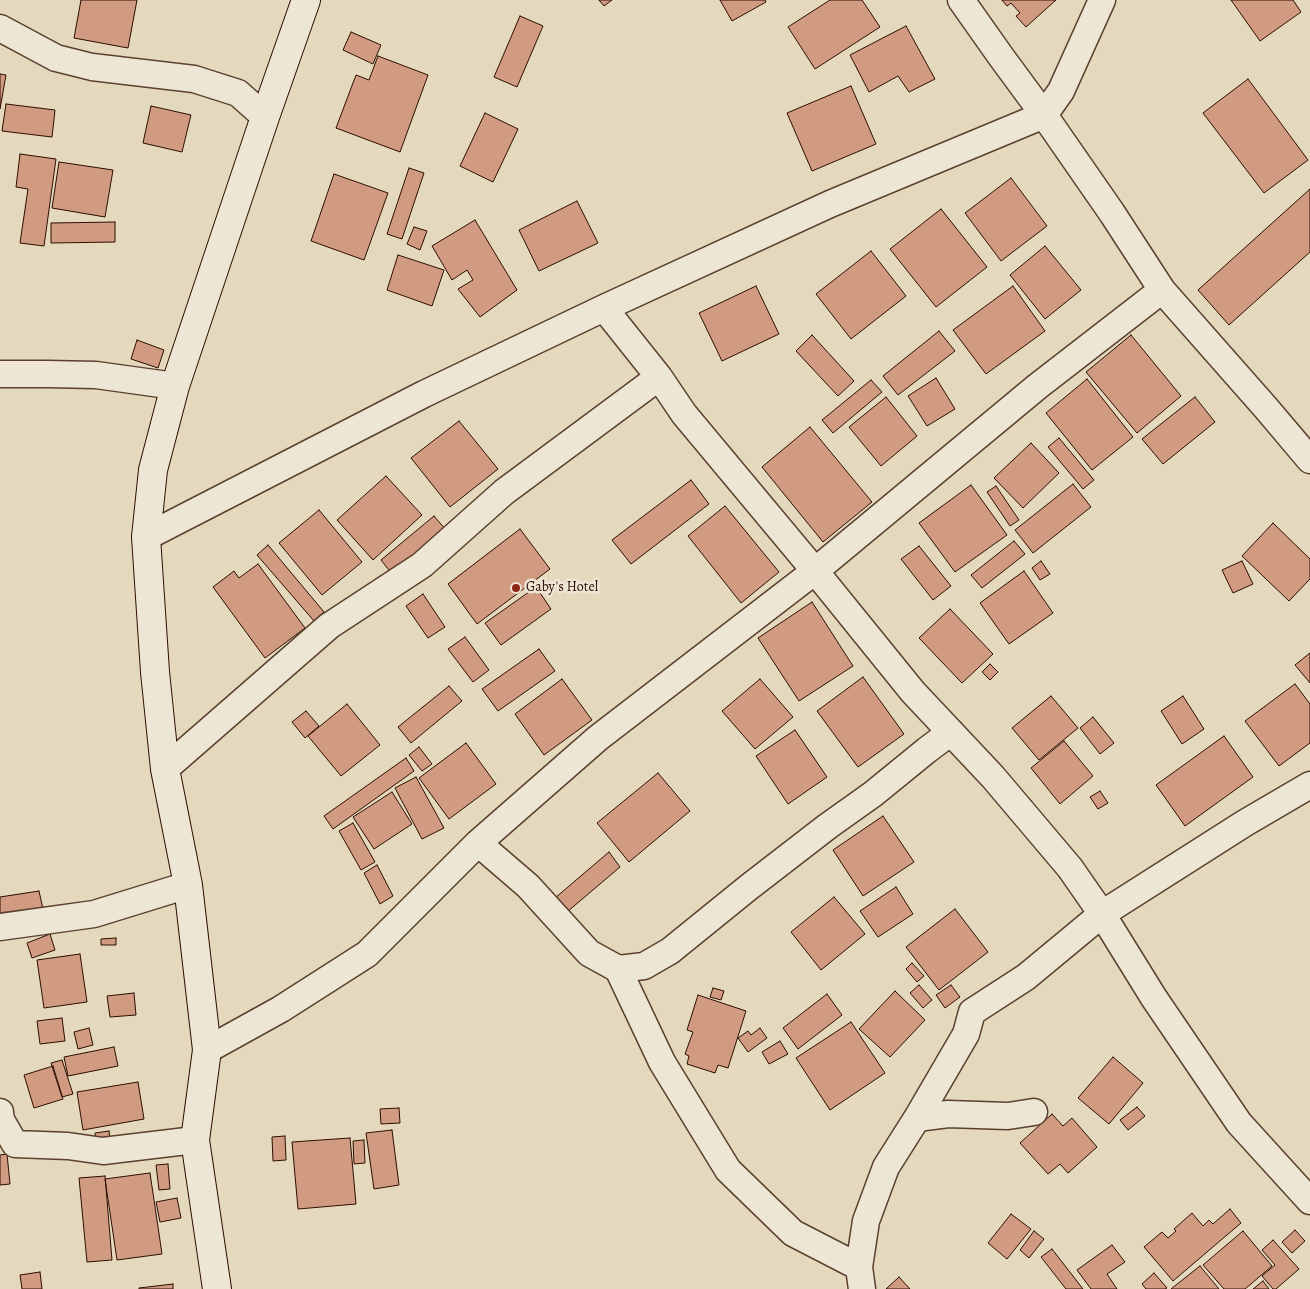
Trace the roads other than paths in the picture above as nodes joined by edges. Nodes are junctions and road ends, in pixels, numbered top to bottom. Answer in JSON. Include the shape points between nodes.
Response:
{"nodes":[{"id":1,"x":306,"y":0,"type":"edge"},
{"id":2,"x":961,"y":0,"type":"edge"},
{"id":3,"x":1102,"y":0,"type":"edge"},
{"id":4,"x":0,"y":28,"type":"edge"},
{"id":5,"x":1044,"y":115,"type":"junction"},
{"id":6,"x":265,"y":117,"type":"junction"},
{"id":7,"x":1162,"y":290,"type":"junction"},
{"id":8,"x":604,"y":308,"type":"junction"},
{"id":9,"x":0,"y":374,"type":"edge"},
{"id":10,"x":658,"y":377,"type":"junction"},
{"id":11,"x":175,"y":386,"type":"junction"},
{"id":12,"x":1310,"y":460,"type":"edge"},
{"id":13,"x":146,"y":537,"type":"junction"},
{"id":14,"x":815,"y":571,"type":"junction"},
{"id":15,"x":951,"y":732,"type":"junction"},
{"id":16,"x":165,"y":769,"type":"junction"},
{"id":17,"x":1310,"y":785,"type":"edge"},
{"id":18,"x":478,"y":843,"type":"junction"},
{"id":19,"x":188,"y":885,"type":"junction"},
{"id":20,"x":1102,"y":914,"type":"junction"},
{"id":21,"x":0,"y":927,"type":"edge"},
{"id":22,"x":618,"y":969,"type":"junction"},
{"id":23,"x":207,"y":1050,"type":"junction"},
{"id":24,"x":0,"y":1112,"type":"edge"},
{"id":25,"x":1034,"y":1112,"type":"dead end"},
{"id":26,"x":917,"y":1118,"type":"junction"},
{"id":27,"x":195,"y":1140,"type":"junction"},
{"id":28,"x":1310,"y":1201,"type":"edge"},
{"id":29,"x":861,"y":1278,"type":"edge"},
{"id":30,"x":217,"y":1289,"type":"edge"}],
"edges":[{"from":1,"to":6,"type":"main road"},
{"from":2,"to":5,"type":"street"},
{"from":3,"to":5,"type":"street","via":[[1061,91]]},
{"from":4,"to":6,"type":"street","via":[[56,58],[92,67],[194,79],[238,93]]},
{"from":5,"to":7,"type":"street"},
{"from":5,"to":8,"type":"street","via":[[830,204]]},
{"from":6,"to":11,"type":"main road"},
{"from":7,"to":12,"type":"street"},
{"from":7,"to":14,"type":"street","via":[[1038,386]]},
{"from":8,"to":10,"type":"street"},
{"from":8,"to":13,"type":"street","via":[[424,394]]},
{"from":9,"to":11,"type":"street","via":[[96,375]]},
{"from":10,"to":14,"type":"street","via":[[684,414]]},
{"from":10,"to":16,"type":"street","via":[[504,492],[422,565],[329,626]]},
{"from":11,"to":13,"type":"main road","via":[[153,470]]},
{"from":13,"to":16,"type":"main road"},
{"from":14,"to":15,"type":"street","via":[[913,692]]},
{"from":14,"to":18,"type":"street","via":[[598,738]]},
{"from":15,"to":20,"type":"street","via":[[994,777],[1070,868]]},
{"from":15,"to":22,"type":"street","via":[[670,951],[644,966]]},
{"from":16,"to":19,"type":"main road"},
{"from":17,"to":20,"type":"street"},
{"from":18,"to":22,"type":"street","via":[[528,886],[589,953]]},
{"from":18,"to":23,"type":"street","via":[[366,954],[281,1009]]},
{"from":19,"to":21,"type":"street","via":[[94,914]]},
{"from":19,"to":23,"type":"main road"},
{"from":20,"to":26,"type":"street","via":[[1026,977],[972,1012],[966,1034]]},
{"from":20,"to":28,"type":"street","via":[[1154,998],[1239,1123]]},
{"from":22,"to":29,"type":"street","via":[[662,1062],[728,1170],[793,1233]]},
{"from":23,"to":27,"type":"main road"},
{"from":24,"to":27,"type":"street","via":[[15,1144],[103,1151]]},
{"from":25,"to":26,"type":"street","via":[[1008,1116],[948,1114]]},
{"from":26,"to":29,"type":"street","via":[[886,1167],[866,1221]]},
{"from":27,"to":30,"type":"main road"}]}
